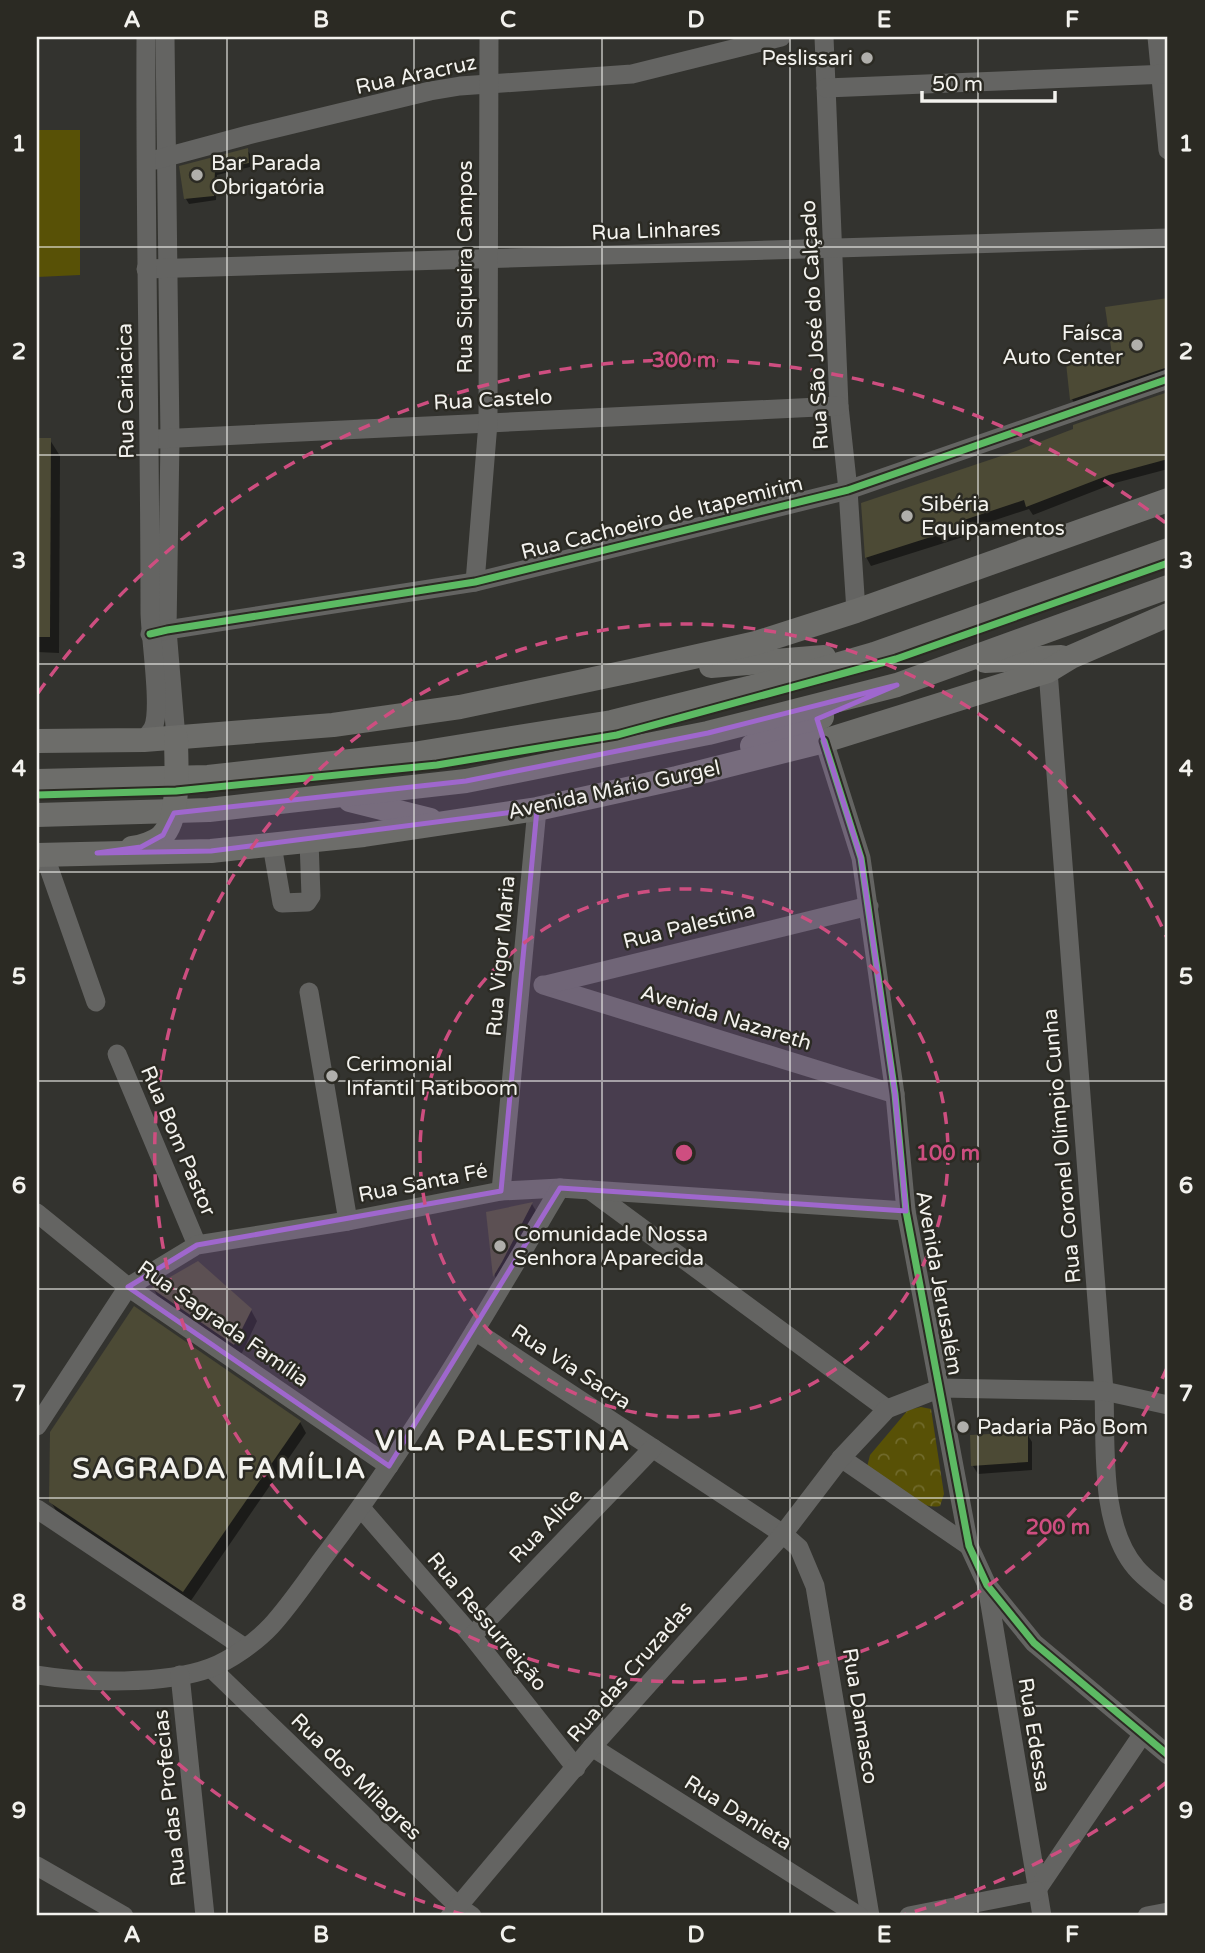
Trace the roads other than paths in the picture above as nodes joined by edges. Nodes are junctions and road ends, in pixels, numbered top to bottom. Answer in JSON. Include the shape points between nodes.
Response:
{"nodes":[{"id":1,"x":146,"y":37,"type":"edge"},
{"id":2,"x":165,"y":37,"type":"edge"},
{"id":3,"x":489,"y":37,"type":"edge"},
{"id":4,"x":780,"y":37,"type":"edge"},
{"id":5,"x":824,"y":37,"type":"edge"},
{"id":6,"x":1157,"y":37,"type":"edge"},
{"id":7,"x":1165,"y":74,"type":"edge"},
{"id":8,"x":488,"y":83,"type":"junction"},
{"id":9,"x":826,"y":88,"type":"junction"},
{"id":10,"x":1168,"y":150,"type":"edge"},
{"id":11,"x":166,"y":158,"type":"junction"},
{"id":12,"x":145,"y":163,"type":"junction"},
{"id":13,"x":1168,"y":238,"type":"edge"},
{"id":14,"x":833,"y":248,"type":"junction"},
{"id":15,"x":489,"y":259,"type":"junction"},
{"id":16,"x":146,"y":269,"type":"junction"},
{"id":17,"x":169,"y":269,"type":"junction"},
{"id":18,"x":1168,"y":379,"type":"edge"},
{"id":19,"x":839,"y":406,"type":"junction"},
{"id":20,"x":488,"y":423,"type":"junction"},
{"id":21,"x":160,"y":439,"type":"junction"},
{"id":22,"x":848,"y":490,"type":"junction"},
{"id":23,"x":1168,"y":500,"type":"edge"},
{"id":24,"x":1168,"y":550,"type":"edge"},
{"id":25,"x":475,"y":582,"type":"junction"},
{"id":26,"x":1168,"y":587,"type":"edge"},
{"id":27,"x":856,"y":611,"type":"junction"},
{"id":28,"x":1168,"y":615,"type":"edge"},
{"id":29,"x":159,"y":632,"type":"junction"},
{"id":30,"x":874,"y":654,"type":"junction"},
{"id":31,"x":1071,"y":657,"type":"junction"},
{"id":32,"x":960,"y":662,"type":"junction"},
{"id":33,"x":631,"y":671,"type":"junction"},
{"id":34,"x":1048,"y":671,"type":"junction"},
{"id":35,"x":897,"y":685,"type":"junction"},
{"id":36,"x":176,"y":738,"type":"junction"},
{"id":37,"x":144,"y":740,"type":"junction"},
{"id":38,"x":37,"y":741,"type":"edge"},
{"id":39,"x":824,"y":741,"type":"junction"},
{"id":40,"x":177,"y":778,"type":"junction"},
{"id":41,"x":677,"y":778,"type":"junction"},
{"id":42,"x":37,"y":781,"type":"edge"},
{"id":43,"x":335,"y":796,"type":"junction"},
{"id":44,"x":537,"y":809,"type":"junction"},
{"id":45,"x":174,"y":813,"type":"junction"},
{"id":46,"x":37,"y":815,"type":"edge"},
{"id":47,"x":443,"y":823,"type":"junction"},
{"id":48,"x":309,"y":841,"type":"junction"},
{"id":49,"x":272,"y":845,"type":"junction"},
{"id":50,"x":97,"y":853,"type":"junction"},
{"id":51,"x":40,"y":854,"type":"edge"},
{"id":52,"x":869,"y":906,"type":"junction"},
{"id":53,"x":544,"y":985,"type":"junction"},
{"id":54,"x":521,"y":989,"type":"junction"},
{"id":55,"x":309,"y":992,"type":"dead end"},
{"id":56,"x":96,"y":1002,"type":"dead end"},
{"id":57,"x":117,"y":1054,"type":"dead end"},
{"id":58,"x":895,"y":1094,"type":"junction"},
{"id":59,"x":560,"y":1188,"type":"junction"},
{"id":60,"x":589,"y":1189,"type":"junction"},
{"id":61,"x":501,"y":1191,"type":"junction"},
{"id":62,"x":905,"y":1211,"type":"junction"},
{"id":63,"x":37,"y":1213,"type":"edge"},
{"id":64,"x":348,"y":1220,"type":"junction"},
{"id":65,"x":197,"y":1245,"type":"junction"},
{"id":66,"x":128,"y":1287,"type":"junction"},
{"id":67,"x":475,"y":1331,"type":"junction"},
{"id":68,"x":941,"y":1388,"type":"junction"},
{"id":69,"x":1104,"y":1391,"type":"junction"},
{"id":70,"x":1168,"y":1405,"type":"edge"},
{"id":71,"x":887,"y":1409,"type":"junction"},
{"id":72,"x":37,"y":1426,"type":"edge"},
{"id":73,"x":653,"y":1448,"type":"junction"},
{"id":74,"x":841,"y":1458,"type":"junction"},
{"id":75,"x":389,"y":1466,"type":"junction"},
{"id":76,"x":360,"y":1508,"type":"junction"},
{"id":77,"x":37,"y":1509,"type":"edge"},
{"id":78,"x":783,"y":1534,"type":"junction"},
{"id":79,"x":969,"y":1546,"type":"junction"},
{"id":80,"x":987,"y":1585,"type":"junction"},
{"id":81,"x":1168,"y":1596,"type":"edge"},
{"id":82,"x":472,"y":1636,"type":"junction"},
{"id":83,"x":245,"y":1648,"type":"junction"},
{"id":84,"x":211,"y":1668,"type":"junction"},
{"id":85,"x":37,"y":1675,"type":"edge"},
{"id":86,"x":180,"y":1675,"type":"junction"},
{"id":87,"x":1142,"y":1735,"type":"junction"},
{"id":88,"x":592,"y":1747,"type":"junction"},
{"id":89,"x":1168,"y":1755,"type":"edge"},
{"id":90,"x":576,"y":1768,"type":"junction"},
{"id":91,"x":37,"y":1866,"type":"edge"},
{"id":92,"x":1036,"y":1891,"type":"junction"},
{"id":93,"x":1168,"y":1912,"type":"edge"},
{"id":94,"x":460,"y":1913,"type":"edge"},
{"id":95,"x":124,"y":1916,"type":"edge"},
{"id":96,"x":205,"y":1916,"type":"edge"},
{"id":97,"x":859,"y":1916,"type":"edge"},
{"id":98,"x":870,"y":1916,"type":"edge"},
{"id":99,"x":909,"y":1916,"type":"edge"},
{"id":100,"x":1042,"y":1916,"type":"edge"},
{"id":101,"x":1147,"y":1916,"type":"edge"}],
"edges":[{"from":1,"to":12,"type":"street","name":"Rua Cariacica"},
{"from":2,"to":11,"type":"street","name":"Rua Cariacica"},
{"from":3,"to":8,"type":"street","name":"Rua Siqueira Campos"},
{"from":4,"to":8,"type":"street","name":"Rua Aracruz","via":[[632,74]]},
{"from":5,"to":9,"type":"street","name":"Rua São José do Calçado"},
{"from":6,"to":7,"type":"street"},
{"from":7,"to":9,"type":"street"},
{"from":7,"to":10,"type":"street"},
{"from":8,"to":11,"type":"street","name":"Rua Aracruz","via":[[430,91]]},
{"from":8,"to":15,"type":"street","name":"Rua Siqueira Campos"},
{"from":9,"to":14,"type":"street","name":"Rua São José do Calçado"},
{"from":11,"to":12,"type":"street","name":"Rua Aracruz"},
{"from":11,"to":17,"type":"street","name":"Rua Cariacica"},
{"from":12,"to":16,"type":"street","name":"Rua Cariacica"},
{"from":13,"to":14,"type":"street","name":"Rua Linhares"},
{"from":14,"to":15,"type":"street","name":"Rua Linhares"},
{"from":14,"to":19,"type":"street","name":"Rua São José do Calçado"},
{"from":15,"to":17,"type":"street","name":"Rua Linhares"},
{"from":15,"to":20,"type":"street","name":"Rua Siqueira Campos"},
{"from":16,"to":17,"type":"street","name":"Rua Linhares"},
{"from":16,"to":21,"type":"street","name":"Rua Cariacica"},
{"from":17,"to":21,"type":"street","name":"Rua Cariacica"},
{"from":18,"to":22,"type":"street","name":"Rua Cachoeiro de Itapemirim"},
{"from":19,"to":20,"type":"street","name":"Rua Castelo"},
{"from":19,"to":22,"type":"street","name":"Rua São José do Calçado"},
{"from":20,"to":21,"type":"street","name":"Rua Castelo"},
{"from":20,"to":25,"type":"street","name":"Rua Siqueira Campos"},
{"from":21,"to":29,"type":"street","name":"Rua Cariacica"},
{"from":22,"to":25,"type":"street","name":"Rua Cachoeiro de Itapemirim"},
{"from":22,"to":27,"type":"street","name":"Rua São José do Calçado"},
{"from":23,"to":27,"type":"main road"},
{"from":24,"to":30,"type":"main road"},
{"from":25,"to":29,"type":"street","name":"Rua Cachoeiro de Itapemirim"},
{"from":26,"to":32,"type":"main road","name":"Avenida Mário Gurgel"},
{"from":27,"to":33,"type":"main road","via":[[756,643]]},
{"from":28,"to":31,"type":"main road","name":"Avenida Mário Gurgel"},
{"from":29,"to":36,"type":"street","name":"Rua Cariacica"},
{"from":29,"to":37,"type":"street","name":"Rua Cariacica","via":[[157,710]]},
{"from":30,"to":33,"type":"main road"},
{"from":30,"to":40,"type":"main road","via":[[612,722],[413,754]]},
{"from":31,"to":32,"type":"main road"},
{"from":31,"to":34,"type":"main road","name":"Avenida Mário Gurgel"},
{"from":32,"to":35,"type":"main road","name":"Avenida Mário Gurgel"},
{"from":33,"to":36,"type":"main road","via":[[460,707]]},
{"from":34,"to":39,"type":"main road","name":"Avenida Mário Gurgel"},
{"from":34,"to":69,"type":"street","name":"Rua Coronel Olímpio Cunha"},
{"from":35,"to":41,"type":"main road"},
{"from":35,"to":43,"type":"main road","name":"Avenida Mário Gurgel","via":[[708,733],[480,778]]},
{"from":36,"to":37,"type":"main road"},
{"from":36,"to":40,"type":"main road"},
{"from":37,"to":38,"type":"main road"},
{"from":39,"to":41,"type":"main road","name":"Avenida Mário Gurgel"},
{"from":39,"to":52,"type":"street","name":"Avenida Jerusalém","via":[[861,859]]},
{"from":40,"to":42,"type":"main road"},
{"from":40,"to":45,"type":"main road"},
{"from":41,"to":44,"type":"main road","name":"Avenida Mário Gurgel"},
{"from":43,"to":45,"type":"main road","name":"Avenida Mário Gurgel"},
{"from":43,"to":47,"type":"main road"},
{"from":44,"to":47,"type":"main road","name":"Avenida Mário Gurgel"},
{"from":44,"to":54,"type":"street","name":"Rua Vigor Maria"},
{"from":45,"to":46,"type":"main road","name":"Avenida Mário Gurgel"},
{"from":45,"to":50,"type":"main road","via":[[163,835],[141,847]]},
{"from":47,"to":48,"type":"main road","name":"Avenida Mário Gurgel"},
{"from":48,"to":49,"type":"main road","name":"Avenida Mário Gurgel"},
{"from":48,"to":49,"type":"street","via":[[311,895],[307,902],[282,903]]},
{"from":49,"to":50,"type":"main road","name":"Avenida Mário Gurgel"},
{"from":50,"to":51,"type":"main road","name":"Avenida Mário Gurgel"},
{"from":51,"to":56,"type":"street"},
{"from":52,"to":53,"type":"street","name":"Rua Palestina"},
{"from":52,"to":58,"type":"street","name":"Avenida Jerusalém"},
{"from":53,"to":54,"type":"street","name":"Rua Palestina"},
{"from":53,"to":58,"type":"street","name":"Avenida Nazareth"},
{"from":54,"to":61,"type":"street","name":"Rua Vigor Maria"},
{"from":55,"to":64,"type":"street"},
{"from":57,"to":65,"type":"street","name":"Rua Bom Pastor"},
{"from":58,"to":62,"type":"street","name":"Avenida Jerusalém"},
{"from":59,"to":60,"type":"street","name":"Rua Santa Fé"},
{"from":59,"to":61,"type":"street","name":"Rua Santa Fé"},
{"from":59,"to":67,"type":"street"},
{"from":60,"to":62,"type":"street","name":"Rua Santa Fé"},
{"from":60,"to":71,"type":"street"},
{"from":61,"to":64,"type":"street","name":"Rua Santa Fé"},
{"from":62,"to":68,"type":"street","name":"Avenida Jerusalém"},
{"from":63,"to":66,"type":"street","name":"Rua Sagrada Família"},
{"from":64,"to":65,"type":"street","name":"Rua Santa Fé"},
{"from":65,"to":66,"type":"street","name":"Rua Santa Fé"},
{"from":66,"to":72,"type":"street","name":"Rua Santa Fé"},
{"from":66,"to":75,"type":"street","name":"Rua Sagrada Família"},
{"from":67,"to":73,"type":"street","name":"Rua Via Sacra"},
{"from":67,"to":75,"type":"street"},
{"from":68,"to":69,"type":"street"},
{"from":68,"to":71,"type":"street","name":"Rua das Cruzadas"},
{"from":68,"to":79,"type":"street","name":"Avenida Jerusalém"},
{"from":69,"to":70,"type":"street"},
{"from":69,"to":81,"type":"street","name":"Rua Coronel Olímpio Cunha","via":[[1108,1498],[1118,1540],[1136,1568]]},
{"from":71,"to":74,"type":"street","name":"Rua das Cruzadas"},
{"from":73,"to":78,"type":"street","name":"Rua Via Sacra"},
{"from":73,"to":82,"type":"street","name":"Rua Alice"},
{"from":74,"to":78,"type":"street","name":"Rua das Cruzadas"},
{"from":74,"to":79,"type":"street"},
{"from":75,"to":76,"type":"street"},
{"from":76,"to":82,"type":"street","name":"Rua Ressurreição"},
{"from":76,"to":83,"type":"street","via":[[271,1626]]},
{"from":77,"to":83,"type":"street"},
{"from":78,"to":88,"type":"street","name":"Rua das Cruzadas"},
{"from":78,"to":98,"type":"street","name":"Rua Damasco","via":[[799,1548],[815,1587]]},
{"from":79,"to":80,"type":"street","name":"Avenida Jerusalém"},
{"from":80,"to":87,"type":"street","name":"Avenida Jerusalém","via":[[1034,1643]]},
{"from":80,"to":92,"type":"street","name":"Rua Edessa"},
{"from":82,"to":90,"type":"street","name":"Rua Ressurreição"},
{"from":83,"to":84,"type":"street"},
{"from":84,"to":86,"type":"street"},
{"from":84,"to":94,"type":"street","name":"Rua dos Milagres"},
{"from":85,"to":86,"type":"street","via":[[134,1680]]},
{"from":86,"to":96,"type":"street","name":"Rua das Profecias"},
{"from":87,"to":89,"type":"street","name":"Avenida Jerusalém"},
{"from":87,"to":92,"type":"street"},
{"from":88,"to":90,"type":"street","name":"Rua das Cruzadas"},
{"from":88,"to":97,"type":"street","name":"Rua Danieta"},
{"from":90,"to":94,"type":"street","name":"Rua das Cruzadas"},
{"from":91,"to":95,"type":"street"},
{"from":92,"to":99,"type":"street"},
{"from":92,"to":100,"type":"street","name":"Rua Edessa"},
{"from":93,"to":101,"type":"street"}]}
